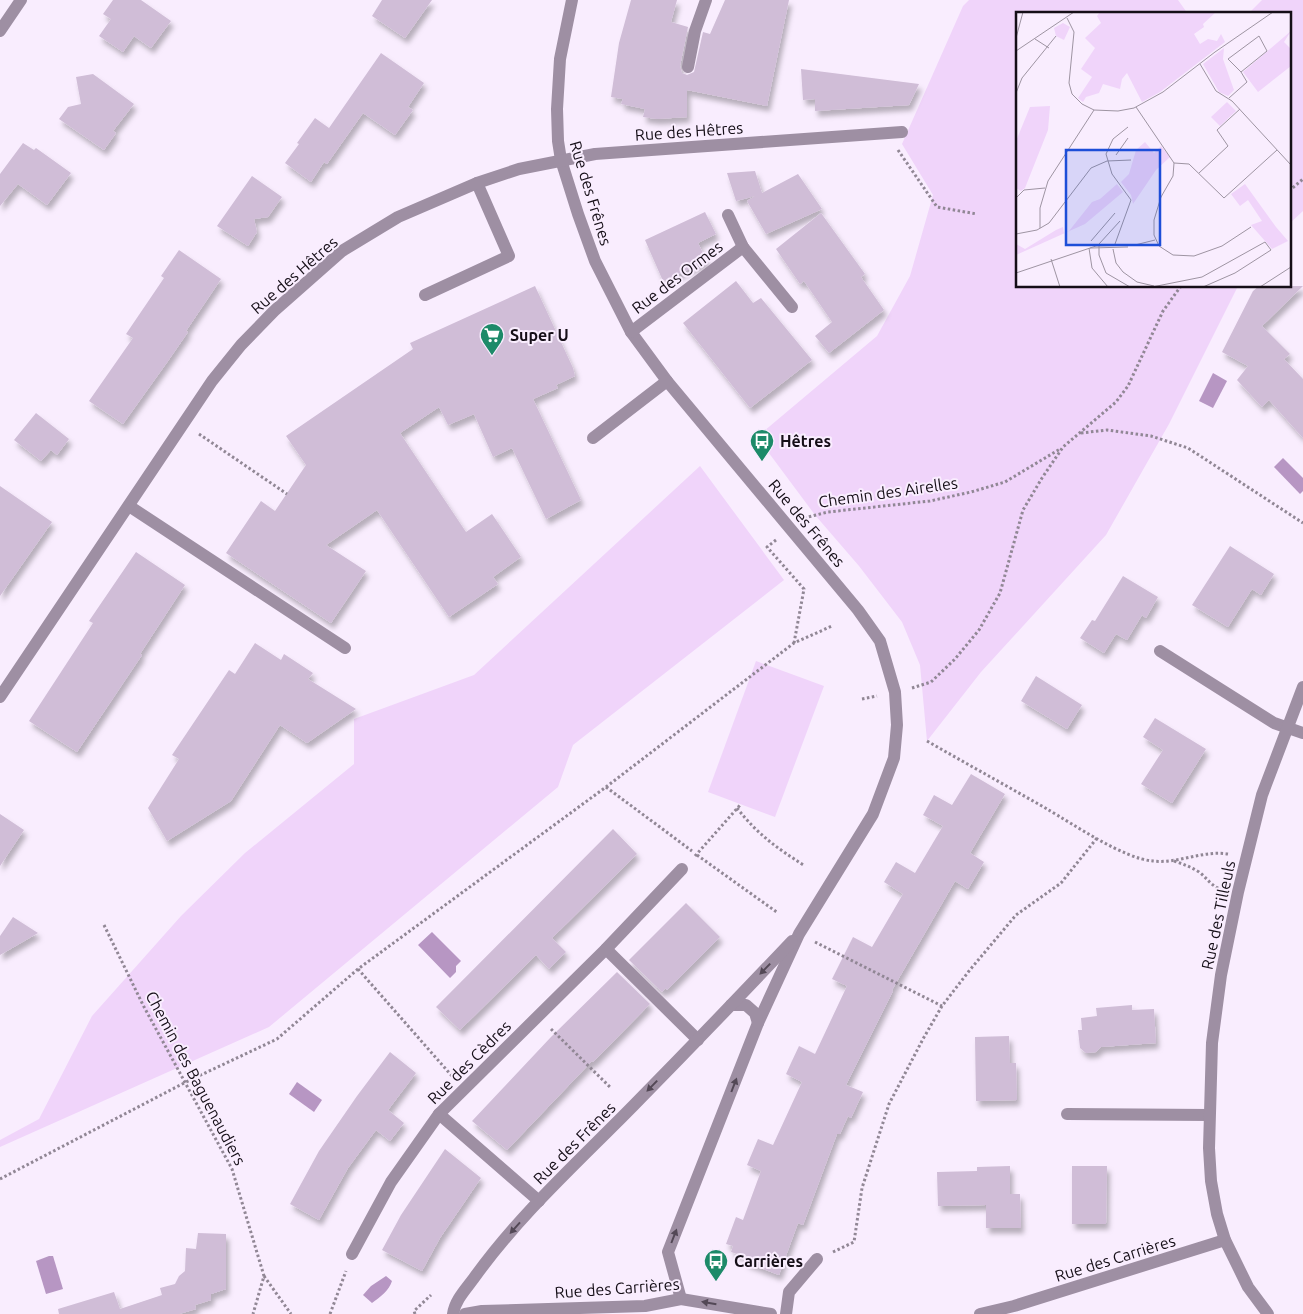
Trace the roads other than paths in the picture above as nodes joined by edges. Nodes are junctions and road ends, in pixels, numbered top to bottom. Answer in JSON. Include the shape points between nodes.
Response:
{"nodes":[{"id":1,"x":22,"y":0,"type":"edge"},
{"id":2,"x":572,"y":0,"type":"edge"},
{"id":3,"x":706,"y":0,"type":"edge"},
{"id":4,"x":0,"y":31,"type":"edge"},
{"id":5,"x":688,"y":67,"type":"dead end"},
{"id":6,"x":902,"y":132,"type":"dead end"},
{"id":7,"x":561,"y":160,"type":"junction"},
{"id":8,"x":477,"y":183,"type":"junction"},
{"id":9,"x":728,"y":214,"type":"dead end"},
{"id":10,"x":743,"y":247,"type":"junction"},
{"id":11,"x":425,"y":295,"type":"dead end"},
{"id":12,"x":792,"y":307,"type":"dead end"},
{"id":13,"x":631,"y":332,"type":"junction"},
{"id":14,"x":667,"y":380,"type":"junction"},
{"id":15,"x":593,"y":438,"type":"dead end"},
{"id":16,"x":129,"y":506,"type":"junction"},
{"id":17,"x":345,"y":648,"type":"dead end"},
{"id":18,"x":1160,"y":651,"type":"dead end"},
{"id":19,"x":1303,"y":686,"type":"edge"},
{"id":20,"x":0,"y":697,"type":"edge"},
{"id":21,"x":1287,"y":728,"type":"junction"},
{"id":22,"x":1303,"y":733,"type":"edge"},
{"id":23,"x":682,"y":869,"type":"road end"},
{"id":24,"x":799,"y":934,"type":"junction"},
{"id":25,"x":606,"y":949,"type":"junction"},
{"id":26,"x":732,"y":1005,"type":"junction"},
{"id":27,"x":758,"y":1023,"type":"junction"},
{"id":28,"x":698,"y":1040,"type":"junction"},
{"id":29,"x":439,"y":1114,"type":"junction"},
{"id":30,"x":1067,"y":1114,"type":"dead end"},
{"id":31,"x":1209,"y":1115,"type":"junction"},
{"id":32,"x":539,"y":1201,"type":"junction"},
{"id":33,"x":1225,"y":1240,"type":"junction"},
{"id":34,"x":352,"y":1254,"type":"road end"},
{"id":35,"x":817,"y":1259,"type":"road end"},
{"id":36,"x":681,"y":1299,"type":"junction"},
{"id":37,"x":1015,"y":1310,"type":"edge"},
{"id":38,"x":453,"y":1314,"type":"edge"},
{"id":39,"x":464,"y":1314,"type":"edge"},
{"id":40,"x":771,"y":1314,"type":"edge"},
{"id":41,"x":786,"y":1314,"type":"edge"},
{"id":42,"x":980,"y":1314,"type":"edge"},
{"id":43,"x":1268,"y":1314,"type":"edge"}],
"edges":[{"from":1,"to":4,"type":"street"},
{"from":2,"to":7,"type":"street","name":"Rue des Frênes","via":[[560,59],[557,109]]},
{"from":3,"to":5,"type":"street","via":[[694,31]]},
{"from":6,"to":7,"type":"street","name":"Rue des Hêtres","via":[[595,154]]},
{"from":7,"to":8,"type":"street","name":"Rue des Hêtres"},
{"from":7,"to":13,"type":"street","name":"Rue des Frênes","via":[[595,261]]},
{"from":8,"to":11,"type":"street","via":[[509,256]]},
{"from":8,"to":16,"type":"street","name":"Rue des Hêtres","via":[[398,217],[342,251],[274,311],[212,380]]},
{"from":9,"to":10,"type":"street","name":"Rue des Ormes"},
{"from":10,"to":12,"type":"street","name":"Rue des Ormes"},
{"from":10,"to":13,"type":"street","name":"Rue des Ormes"},
{"from":13,"to":14,"type":"street","name":"Rue des Frênes"},
{"from":14,"to":15,"type":"street"},
{"from":14,"to":24,"type":"street","name":"Rue des Frênes","via":[[858,610],[880,641],[895,692],[894,758],[873,814]]},
{"from":16,"to":17,"type":"street"},
{"from":16,"to":20,"type":"street","name":"Rue des Hêtres"},
{"from":18,"to":21,"type":"street"},
{"from":19,"to":21,"type":"street","name":"Rue des Tilleuls"},
{"from":21,"to":22,"type":"street"},
{"from":21,"to":31,"type":"street","name":"Rue des Tilleuls","via":[[1262,794],[1221,975],[1213,1033]]},
{"from":23,"to":25,"type":"street","name":"Rue des Cèdres"},
{"from":24,"to":26,"type":"street","name":"Rue des Frênes","one_way":true},
{"from":24,"to":27,"type":"street","name":"Rue des Frênes"},
{"from":25,"to":28,"type":"street"},
{"from":25,"to":29,"type":"street","name":"Rue des Cèdres"},
{"from":26,"to":27,"type":"street","via":[[746,1005]]},
{"from":26,"to":28,"type":"street","name":"Rue des Frênes"},
{"from":36,"to":27,"type":"street","name":"Rue des Frênes","one_way":true,"via":[[668,1252]]},
{"from":28,"to":32,"type":"street","name":"Rue des Frênes","one_way":true},
{"from":29,"to":32,"type":"street"},
{"from":29,"to":34,"type":"street","name":"Rue des Cèdres","via":[[391,1182]]},
{"from":30,"to":31,"type":"street"},
{"from":31,"to":33,"type":"street","name":"Rue des Tilleuls","via":[[1211,1181]]},
{"from":32,"to":38,"type":"street","name":"Rue des Frênes","one_way":true,"via":[[488,1258],[459,1298]]},
{"from":33,"to":37,"type":"street","name":"Rue des Carrières"},
{"from":33,"to":43,"type":"street","name":"Rue des Tilleuls","via":[[1248,1287]]},
{"from":35,"to":41,"type":"street","via":[[789,1292]]},
{"from":36,"to":39,"type":"street","name":"Rue des Carrières","via":[[645,1306]]},
{"from":40,"to":36,"type":"street","name":"Rue des Carrières","one_way":true},
{"from":37,"to":42,"type":"street","name":"Rue des Carrières"}]}
